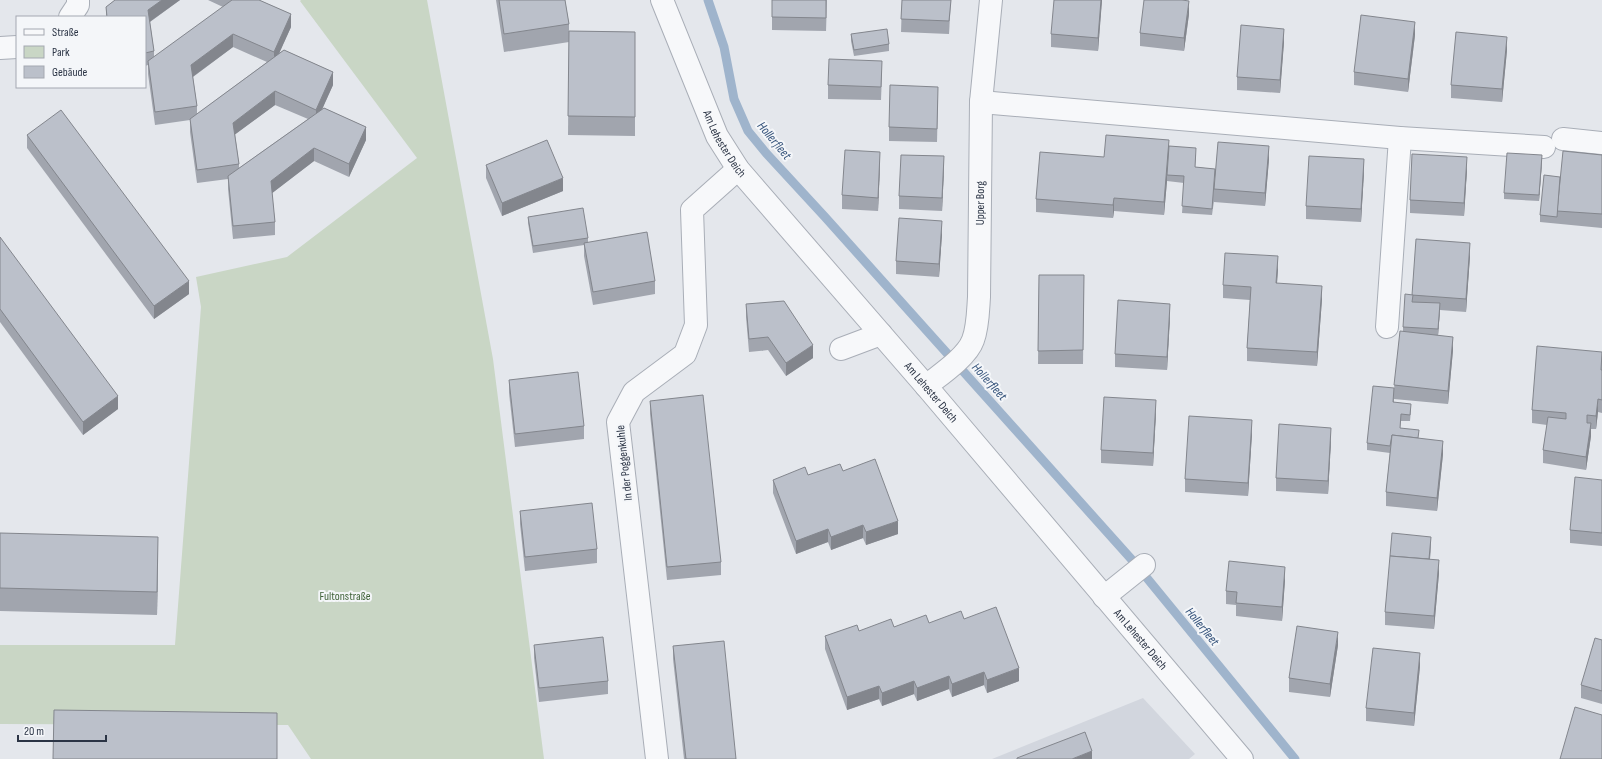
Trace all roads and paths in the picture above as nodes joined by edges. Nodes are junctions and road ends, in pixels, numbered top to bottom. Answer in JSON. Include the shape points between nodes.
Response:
{"nodes":[{"id":1,"x":78,"y":0,"type":"edge"},
{"id":2,"x":662,"y":0,"type":"edge"},
{"id":3,"x":990,"y":0,"type":"edge"},
{"id":4,"x":71,"y":16,"type":"edge"},
{"id":5,"x":16,"y":47,"type":"edge"},
{"id":6,"x":0,"y":48,"type":"edge"},
{"id":7,"x":981,"y":102,"type":"junction"},
{"id":8,"x":1400,"y":138,"type":"junction"},
{"id":9,"x":1602,"y":143,"type":"edge"},
{"id":10,"x":738,"y":169,"type":"junction"},
{"id":11,"x":1387,"y":327,"type":"dead end"},
{"id":12,"x":881,"y":334,"type":"junction"},
{"id":13,"x":841,"y":349,"type":"dead end"},
{"id":14,"x":926,"y":386,"type":"junction"},
{"id":15,"x":1139,"y":569,"type":"dead end"},
{"id":16,"x":1104,"y":597,"type":"junction"},
{"id":17,"x":657,"y":759,"type":"edge"},
{"id":18,"x":1242,"y":759,"type":"edge"}],
"edges":[{"from":1,"to":4,"type":"street","via":[[78,5]]},
{"from":2,"to":10,"type":"street","name":"Am Lehester Deich","via":[[717,136]]},
{"from":3,"to":7,"type":"street","name":"Upper Borg"},
{"from":5,"to":6,"type":"street"},
{"from":7,"to":8,"type":"street"},
{"from":7,"to":14,"type":"street","name":"Upper Borg","via":[[979,297],[976,327],[972,342],[956,361]]},
{"from":8,"to":9,"type":"street"},
{"from":8,"to":11,"type":"street"},
{"from":10,"to":12,"type":"street","name":"Am Lehester Deich"},
{"from":10,"to":17,"type":"street","name":"In der Poggenkuhle","via":[[692,210],[696,325],[685,354],[634,392],[618,422]]},
{"from":12,"to":13,"type":"street"},
{"from":12,"to":14,"type":"street","name":"Am Lehester Deich"},
{"from":14,"to":16,"type":"street","name":"Am Lehester Deich"},
{"from":15,"to":16,"type":"street"},
{"from":16,"to":18,"type":"street","name":"Am Lehester Deich"}]}
